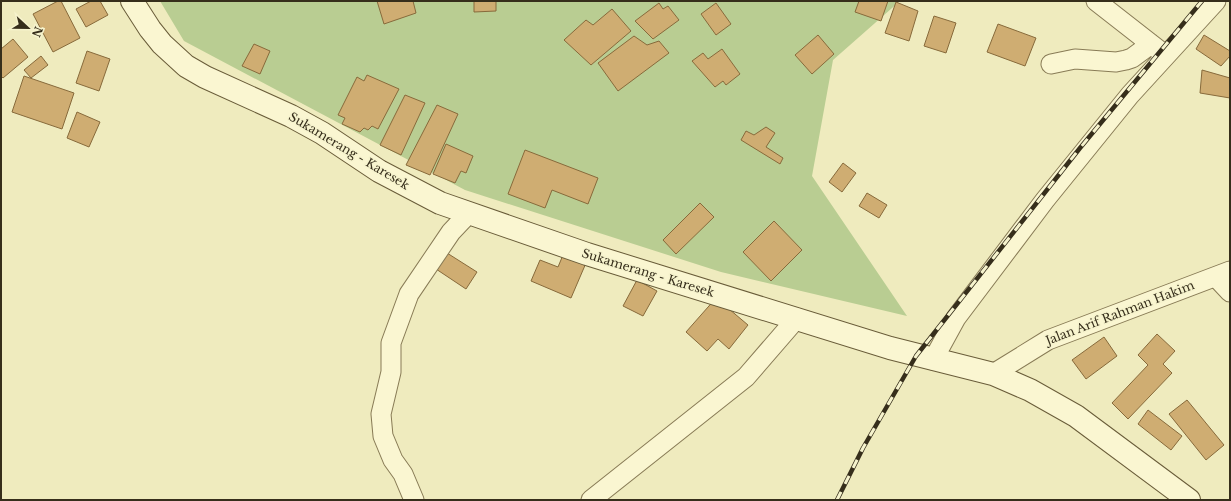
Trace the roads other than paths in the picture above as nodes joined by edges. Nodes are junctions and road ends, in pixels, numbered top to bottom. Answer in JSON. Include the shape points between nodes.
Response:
{"nodes":[{"id":1,"x":132,"y":1,"type":"edge"},
{"id":2,"x":1096,"y":1,"type":"edge"},
{"id":3,"x":1216,"y":1,"type":"edge"},
{"id":4,"x":1151,"y":44,"type":"junction"},
{"id":5,"x":1167,"y":56,"type":"junction"},
{"id":6,"x":1051,"y":64,"type":"dead end"},
{"id":7,"x":469,"y":213,"type":"junction"},
{"id":8,"x":1223,"y":274,"type":"edge"},
{"id":9,"x":1230,"y":292,"type":"edge"},
{"id":10,"x":797,"y":318,"type":"junction"},
{"id":11,"x":933,"y":360,"type":"junction"},
{"id":12,"x":993,"y":374,"type":"junction"},
{"id":13,"x":414,"y":500,"type":"edge"},
{"id":14,"x":591,"y":500,"type":"edge"},
{"id":15,"x":1188,"y":500,"type":"edge"}],
"edges":[{"from":1,"to":7,"type":"street","name":"Sukamerang - Karesek","via":[[162,44],[186,66],[291,116],[401,184],[440,203]]},
{"from":2,"to":4,"type":"street"},
{"from":3,"to":5,"type":"street"},
{"from":4,"to":5,"type":"street"},
{"from":4,"to":6,"type":"street","via":[[1126,60],[1116,62],[1075,59]]},
{"from":5,"to":11,"type":"street","via":[[1130,94],[1045,200],[956,318]]},
{"from":7,"to":10,"type":"street","name":"Sukamerang - Karesek","via":[[580,252]]},
{"from":7,"to":13,"type":"street","via":[[451,232],[409,294],[391,343],[391,372],[382,414],[383,436]]},
{"from":8,"to":9,"type":"street"},
{"from":8,"to":12,"type":"street","name":"Jalan Arif Rahman Hakim","via":[[1048,340]]},
{"from":10,"to":11,"type":"street","name":"Sukamerang - Karesek"},
{"from":10,"to":14,"type":"street","via":[[746,377]]},
{"from":11,"to":12,"type":"street","name":"Sukamerang - Karesek"},
{"from":12,"to":15,"type":"street","name":"Sukamerang - Karesek","via":[[1030,390],[1076,416]]}]}
